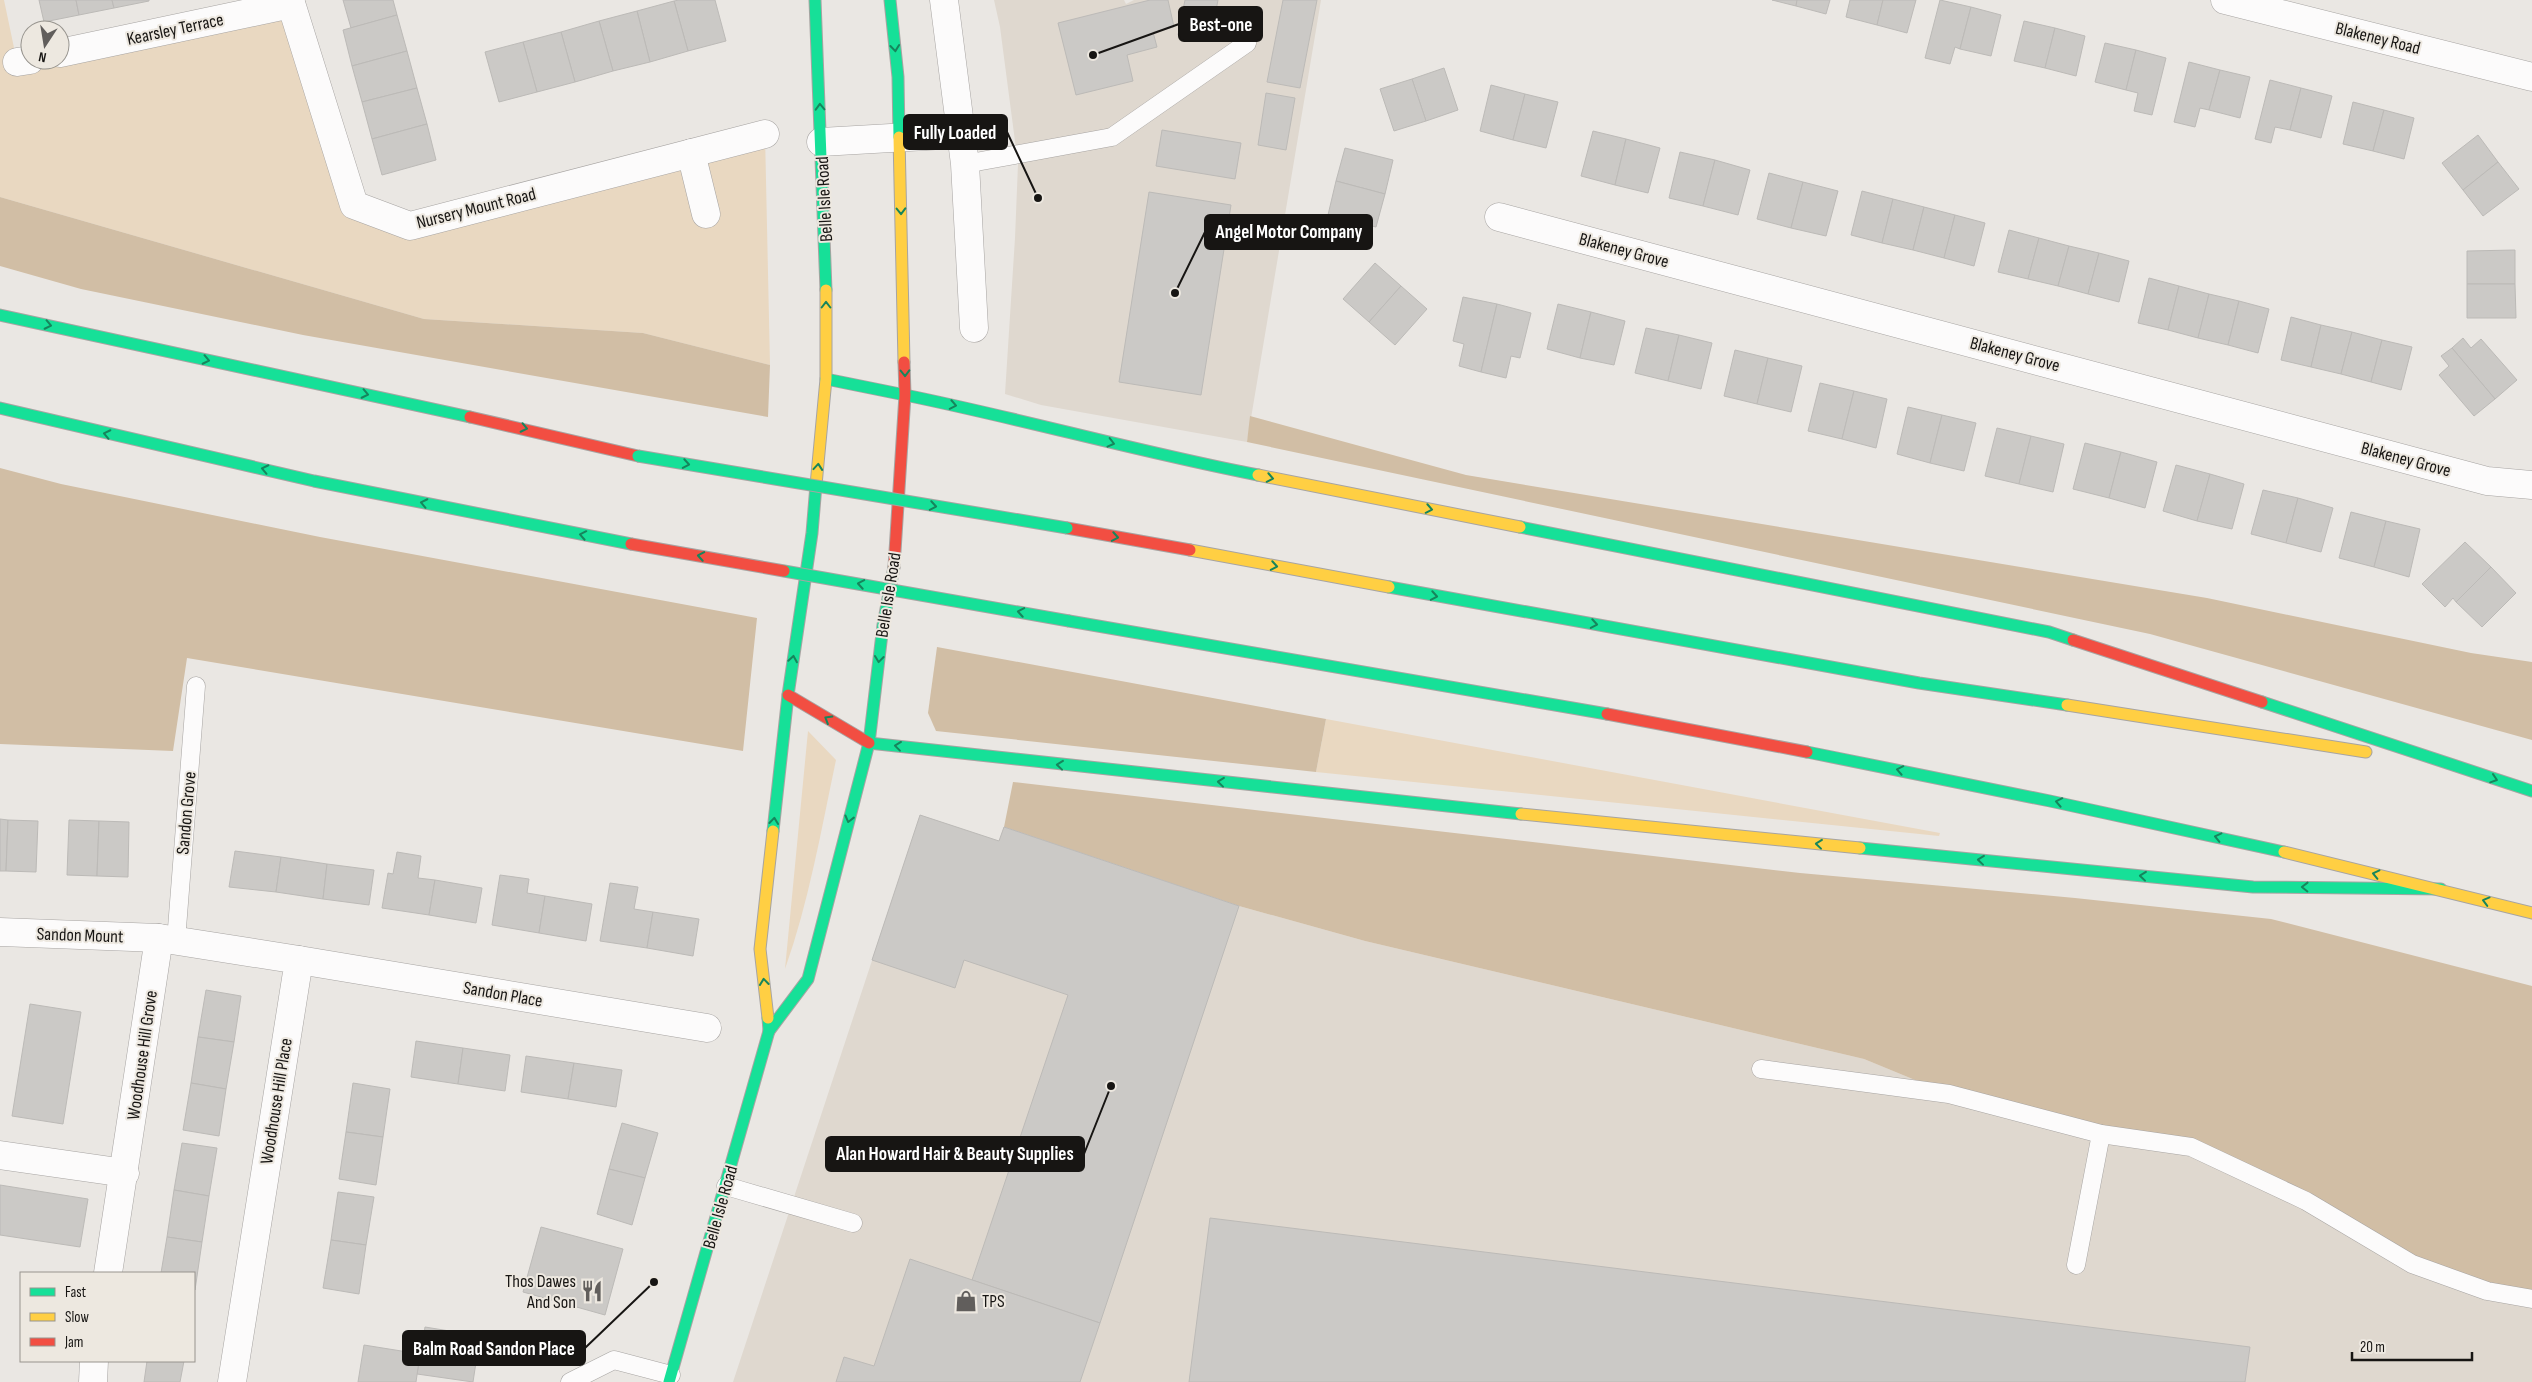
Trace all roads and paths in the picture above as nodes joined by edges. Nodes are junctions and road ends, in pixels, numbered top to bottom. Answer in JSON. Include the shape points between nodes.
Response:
{"nodes":[{"id":1,"x":815,"y":0,"type":"edge"},
{"id":2,"x":890,"y":0,"type":"edge"},
{"id":3,"x":944,"y":0,"type":"edge"},
{"id":4,"x":2224,"y":0,"type":"edge"},
{"id":5,"x":290,"y":2,"type":"edge"},
{"id":6,"x":1247,"y":43,"type":"dead end"},
{"id":7,"x":70,"y":51,"type":"edge"},
{"id":8,"x":2532,"y":77,"type":"edge"},
{"id":9,"x":765,"y":134,"type":"dead end"},
{"id":10,"x":961,"y":134,"type":"junction"},
{"id":11,"x":899,"y":138,"type":"junction"},
{"id":12,"x":821,"y":142,"type":"junction"},
{"id":13,"x":691,"y":154,"type":"junction"},
{"id":14,"x":965,"y":164,"type":"junction"},
{"id":15,"x":706,"y":214,"type":"dead end"},
{"id":16,"x":1499,"y":217,"type":"dead end"},
{"id":17,"x":0,"y":315,"type":"edge"},
{"id":18,"x":974,"y":328,"type":"dead end"},
{"id":19,"x":826,"y":379,"type":"junction"},
{"id":20,"x":905,"y":395,"type":"junction"},
{"id":21,"x":0,"y":408,"type":"edge"},
{"id":22,"x":2532,"y":485,"type":"edge"},
{"id":23,"x":196,"y":686,"type":"dead end"},
{"id":24,"x":788,"y":695,"type":"junction"},
{"id":25,"x":868,"y":743,"type":"junction"},
{"id":26,"x":2456,"y":767,"type":"junction"},
{"id":27,"x":2532,"y":791,"type":"edge"},
{"id":28,"x":2441,"y":888,"type":"junction"},
{"id":29,"x":2532,"y":913,"type":"edge"},
{"id":30,"x":0,"y":932,"type":"edge"},
{"id":31,"x":167,"y":939,"type":"junction"},
{"id":32,"x":299,"y":960,"type":"junction"},
{"id":33,"x":707,"y":1028,"type":"dead end"},
{"id":34,"x":769,"y":1031,"type":"junction"},
{"id":35,"x":1761,"y":1069,"type":"dead end"},
{"id":36,"x":2100,"y":1134,"type":"junction"},
{"id":37,"x":0,"y":1155,"type":"edge"},
{"id":38,"x":125,"y":1173,"type":"junction"},
{"id":39,"x":726,"y":1186,"type":"junction"},
{"id":40,"x":854,"y":1223,"type":"dead end"},
{"id":41,"x":2076,"y":1265,"type":"dead end"},
{"id":42,"x":108,"y":1272,"type":"edge"},
{"id":43,"x":2532,"y":1299,"type":"edge"},
{"id":44,"x":94,"y":1362,"type":"edge"},
{"id":45,"x":670,"y":1378,"type":"edge"},
{"id":46,"x":94,"y":1382,"type":"edge"},
{"id":47,"x":232,"y":1382,"type":"edge"},
{"id":48,"x":570,"y":1382,"type":"edge"}],
"edges":[{"from":12,"to":1,"type":"main road","name":"Belle Isle Road","one_way":true},
{"from":2,"to":11,"type":"main road","name":"Belle Isle Road","one_way":true,"via":[[898,77]]},
{"from":3,"to":10,"type":"street"},
{"from":4,"to":8,"type":"street","name":"Blakeney Road"},
{"from":5,"to":7,"type":"street","name":"Kearsley Terrace"},
{"from":5,"to":13,"type":"street","name":"Nursery Mount Road","via":[[354,206],[410,226]]},
{"from":6,"to":14,"type":"lane","via":[[1112,137]]},
{"from":9,"to":13,"type":"street","name":"Nursery Mount Road"},
{"from":10,"to":11,"type":"street","name":"Belle Isle Road"},
{"from":10,"to":14,"type":"street"},
{"from":11,"to":12,"type":"street","name":"Belle Isle Road"},
{"from":11,"to":20,"type":"main road","name":"Belle Isle Road","one_way":true},
{"from":19,"to":12,"type":"main road","name":"Belle Isle Road","one_way":true,"via":[[826,251]]},
{"from":13,"to":15,"type":"street"},
{"from":14,"to":18,"type":"street"},
{"from":16,"to":22,"type":"street","name":"Blakeney Grove","via":[[2487,481]]},
{"from":17,"to":26,"type":"main road","one_way":true,"bridge":true,"via":[[564,437],[638,456],[1067,528],[1919,683],[2250,732]]},
{"from":19,"to":20,"type":"main road"},
{"from":24,"to":19,"type":"main road","name":"Belle Isle Road","one_way":true,"via":[[812,533]]},
{"from":20,"to":25,"type":"main road","name":"Belle Isle Road","one_way":true,"via":[[895,559]]},
{"from":20,"to":26,"type":"main road","one_way":true,"via":[[975,409],[1170,458],[2049,632]]},
{"from":28,"to":21,"type":"main road","one_way":true,"bridge":true,"via":[[2096,809],[1736,738],[1391,674],[631,544],[374,493],[81,429]]},
{"from":23,"to":31,"type":"lane","name":"Sandon Grove"},
{"from":25,"to":24,"type":"main road","one_way":true},
{"from":34,"to":24,"type":"main road","name":"Belle Isle Road","one_way":true,"via":[[760,949]]},
{"from":28,"to":25,"type":"main road","one_way":true,"via":[[2243,886],[1439,806]]},
{"from":25,"to":34,"type":"main road","name":"Belle Isle Road","one_way":true,"via":[[808,979]]},
{"from":26,"to":27,"type":"main road","one_way":true},
{"from":29,"to":28,"type":"main road","one_way":true},
{"from":30,"to":31,"type":"street","name":"Sandon Mount"},
{"from":31,"to":32,"type":"street"},
{"from":31,"to":38,"type":"street","name":"Woodhouse Hill Grove"},
{"from":32,"to":33,"type":"street","name":"Sandon Place"},
{"from":32,"to":47,"type":"street","name":"Woodhouse Hill Place"},
{"from":34,"to":39,"type":"main road","name":"Belle Isle Road"},
{"from":35,"to":36,"type":"lane","via":[[1949,1094]]},
{"from":36,"to":41,"type":"lane"},
{"from":36,"to":43,"type":"lane","via":[[2191,1147],[2306,1201],[2412,1264],[2487,1291]]},
{"from":37,"to":38,"type":"street"},
{"from":38,"to":42,"type":"street","name":"Woodhouse Hill Grove"},
{"from":39,"to":40,"type":"lane"},
{"from":39,"to":45,"type":"main road","name":"Belle Isle Road"},
{"from":44,"to":46,"type":"street"},
{"from":45,"to":48,"type":"lane","via":[[614,1360]]}]}
